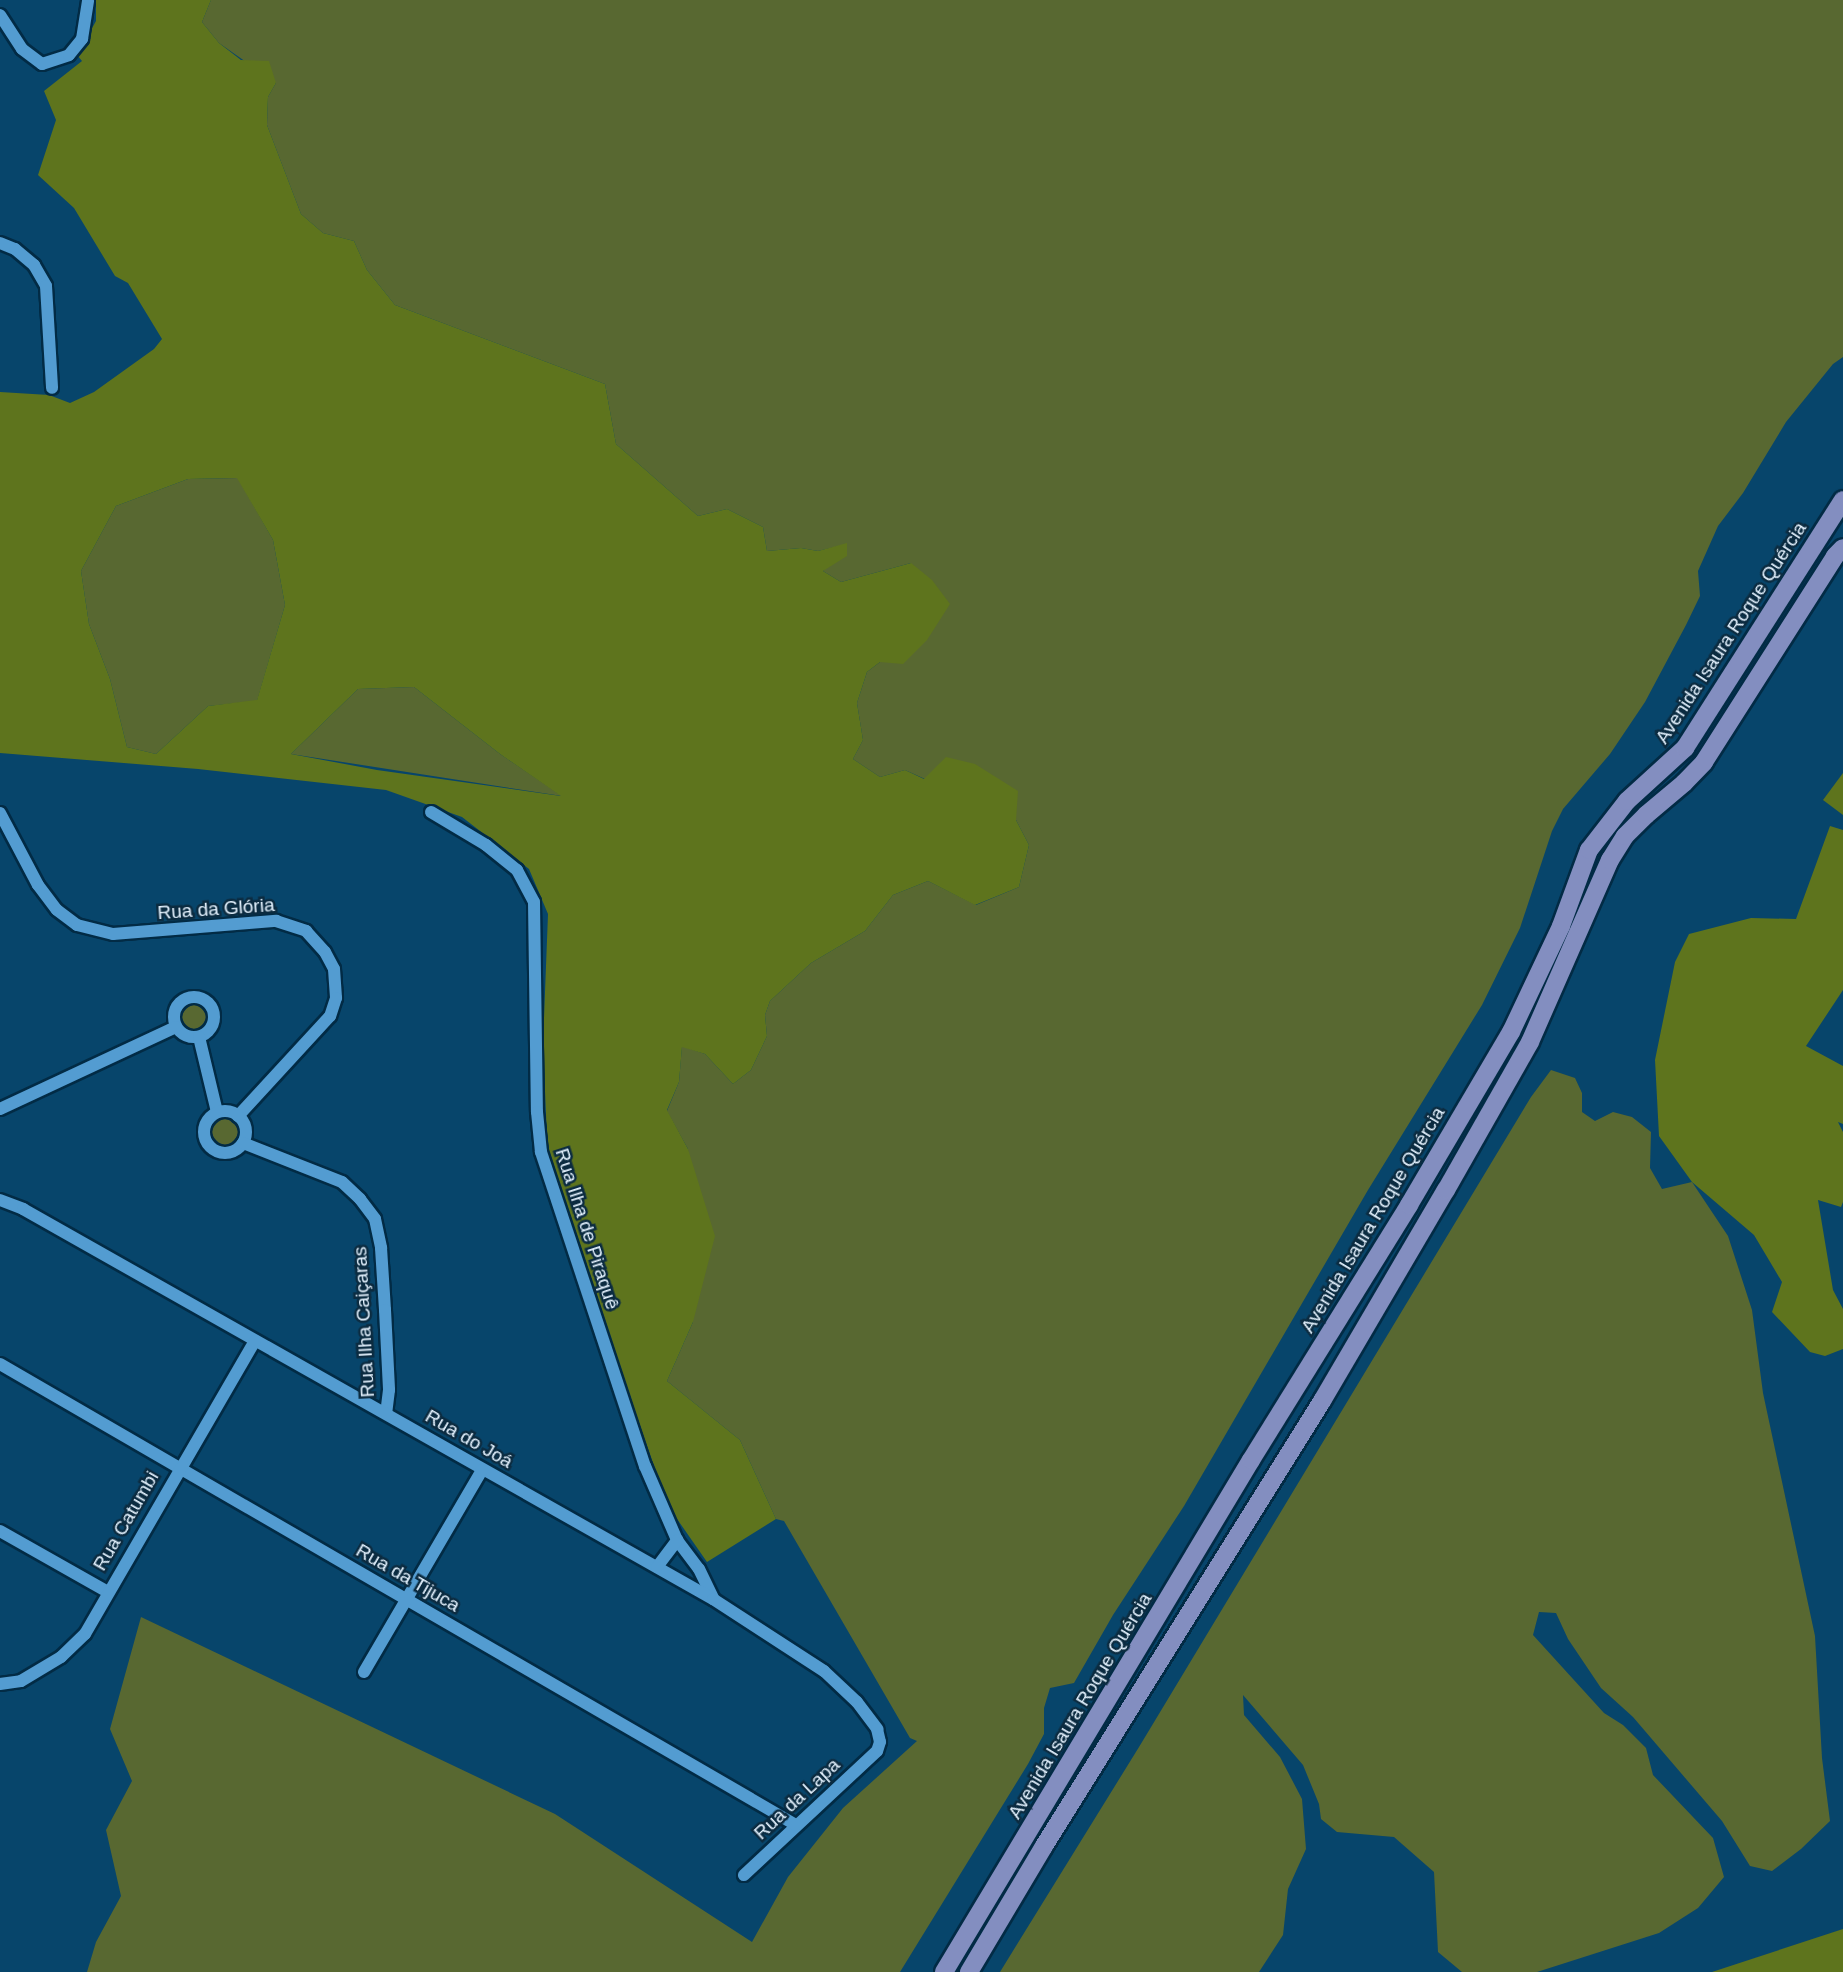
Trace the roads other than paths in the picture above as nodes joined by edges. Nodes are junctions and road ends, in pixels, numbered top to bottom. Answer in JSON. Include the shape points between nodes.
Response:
{"nodes":[{"id":1,"x":88,"y":0,"type":"edge"},
{"id":2,"x":0,"y":15,"type":"edge"},
{"id":3,"x":0,"y":243,"type":"edge"},
{"id":4,"x":52,"y":388,"type":"dead end"},
{"id":5,"x":1843,"y":500,"type":"edge"},
{"id":6,"x":1843,"y":548,"type":"edge"},
{"id":7,"x":431,"y":812,"type":"dead end"},
{"id":8,"x":0,"y":813,"type":"edge"},
{"id":9,"x":176,"y":1027,"type":"junction"},
{"id":10,"x":199,"y":1037,"type":"junction"},
{"id":11,"x":0,"y":1109,"type":"edge"},
{"id":12,"x":217,"y":1112,"type":"junction"},
{"id":13,"x":238,"y":1116,"type":"junction"},
{"id":14,"x":243,"y":1143,"type":"junction"},
{"id":15,"x":0,"y":1200,"type":"edge"},
{"id":16,"x":255,"y":1341,"type":"junction"},
{"id":17,"x":0,"y":1364,"type":"edge"},
{"id":18,"x":386,"y":1413,"type":"junction"},
{"id":19,"x":179,"y":1467,"type":"junction"},
{"id":20,"x":482,"y":1470,"type":"junction"},
{"id":21,"x":0,"y":1531,"type":"edge"},
{"id":22,"x":677,"y":1539,"type":"junction"},
{"id":23,"x":657,"y":1567,"type":"junction"},
{"id":24,"x":108,"y":1592,"type":"junction"},
{"id":25,"x":405,"y":1599,"type":"junction"},
{"id":26,"x":713,"y":1599,"type":"junction"},
{"id":27,"x":364,"y":1672,"type":"dead end"},
{"id":28,"x":0,"y":1684,"type":"edge"},
{"id":29,"x":877,"y":1752,"type":"joint"},
{"id":30,"x":796,"y":1825,"type":"junction"},
{"id":31,"x":744,"y":1875,"type":"dead end"},
{"id":32,"x":944,"y":1972,"type":"edge"},
{"id":33,"x":969,"y":1972,"type":"edge"}],
"edges":[{"from":1,"to":2,"type":"street","via":[[82,39],[69,55],[42,64],[30,57]]},
{"from":3,"to":4,"type":"street","via":[[34,265],[46,286]]},
{"from":5,"to":32,"type":"main road","name":"Avenida Isaura Roque Quércia","via":[[1685,748],[1628,801],[1589,850],[1561,926],[1511,1032]]},
{"from":6,"to":33,"type":"main road","via":[[1704,762],[1625,836],[1610,860],[1530,1042],[1446,1190],[1322,1401]]},
{"from":7,"to":22,"type":"street","name":"Rua Ilha de Piraquê","via":[[517,870],[534,902],[541,1152],[645,1466]]},
{"from":8,"to":13,"type":"street","name":"Rua da Glória","via":[[38,885],[57,910],[77,925],[113,934],[276,921],[306,931],[325,952],[334,969],[336,998],[330,1016]]},
{"from":9,"to":10,"type":"street","via":[[182,1034]]},
{"from":9,"to":10,"type":"street","via":[[175,1007],[185,998],[199,997],[210,1005],[214,1017],[210,1030]]},
{"from":9,"to":11,"type":"street"},
{"from":10,"to":12,"type":"street"},
{"from":12,"to":13,"type":"street"},
{"from":12,"to":14,"type":"street","via":[[206,1122],[207,1142],[225,1153]]},
{"from":13,"to":14,"type":"street","via":[[246,1133]]},
{"from":14,"to":18,"type":"street","name":"Rua Ilha Caiçaras","via":[[342,1182],[375,1220],[381,1248],[390,1390]]},
{"from":15,"to":16,"type":"street","name":"Rua do Joá"},
{"from":16,"to":18,"type":"street","name":"Rua do Joá"},
{"from":16,"to":19,"type":"street","name":"Rua Catumbi"},
{"from":17,"to":19,"type":"street","name":"Rua da Tijuca"},
{"from":18,"to":20,"type":"street","name":"Rua do Joá"},
{"from":19,"to":24,"type":"street","name":"Rua Catumbi"},
{"from":19,"to":25,"type":"street","name":"Rua da Tijuca"},
{"from":20,"to":23,"type":"street","name":"Rua do Joá"},
{"from":20,"to":25,"type":"street"},
{"from":21,"to":24,"type":"street"},
{"from":22,"to":23,"type":"street"},
{"from":22,"to":26,"type":"street","name":"Rua Ilha de Piraquê"},
{"from":23,"to":26,"type":"street","name":"Rua do Joá"},
{"from":24,"to":28,"type":"street","name":"Rua Catumbi","via":[[85,1634],[61,1657],[21,1681]]},
{"from":25,"to":27,"type":"street"},
{"from":25,"to":30,"type":"street","name":"Rua da Tijuca"},
{"from":26,"to":29,"type":"street","name":"Rua do Joá","via":[[824,1671],[877,1729]]},
{"from":29,"to":30,"type":"street","name":"Rua da Lapa"},
{"from":30,"to":31,"type":"street","name":"Rua da Lapa"}]}
